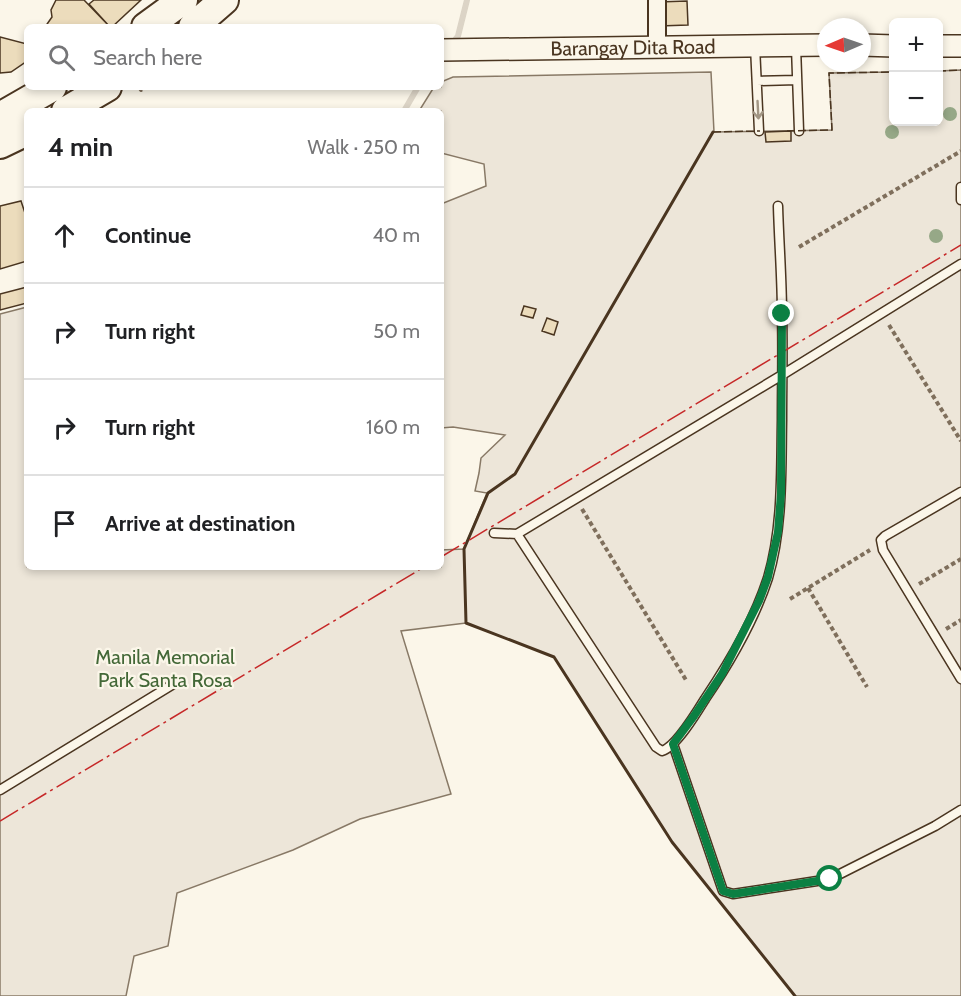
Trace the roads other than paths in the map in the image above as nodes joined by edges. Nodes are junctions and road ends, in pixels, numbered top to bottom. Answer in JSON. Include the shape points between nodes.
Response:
{"nodes":[{"id":1,"x":183,"y":0,"type":"edge"},
{"id":2,"x":223,"y":1,"type":"edge"},
{"id":3,"x":657,"y":2,"type":"edge"},
{"id":4,"x":155,"y":24,"type":"edge"},
{"id":5,"x":196,"y":24,"type":"edge"},
{"id":6,"x":210,"y":24,"type":"edge"},
{"id":7,"x":796,"y":45,"type":"junction"},
{"id":8,"x":817,"y":45,"type":"edge"},
{"id":9,"x":871,"y":45,"type":"edge"},
{"id":10,"x":755,"y":46,"type":"junction"},
{"id":11,"x":889,"y":46,"type":"edge"},
{"id":12,"x":943,"y":46,"type":"edge"},
{"id":13,"x":961,"y":46,"type":"edge"},
{"id":14,"x":657,"y":47,"type":"junction"},
{"id":15,"x":445,"y":50,"type":"edge"},
{"id":16,"x":797,"y":80,"type":"junction"},
{"id":17,"x":757,"y":81,"type":"junction"},
{"id":18,"x":48,"y":90,"type":"edge"},
{"id":19,"x":102,"y":90,"type":"edge"},
{"id":20,"x":71,"y":108,"type":"edge"},
{"id":21,"x":10,"y":116,"type":"edge"},
{"id":22,"x":799,"y":131,"type":"dead end"},
{"id":23,"x":759,"y":132,"type":"dead end"},
{"id":24,"x":0,"y":144,"type":"edge"},
{"id":25,"x":961,"y":187,"type":"edge"},
{"id":26,"x":961,"y":200,"type":"edge"},
{"id":27,"x":778,"y":206,"type":"dead end"},
{"id":28,"x":961,"y":264,"type":"edge"},
{"id":29,"x":782,"y":375,"type":"junction"},
{"id":30,"x":961,"y":492,"type":"edge"},
{"id":31,"x":494,"y":533,"type":"dead end"},
{"id":32,"x":517,"y":534,"type":"junction"},
{"id":33,"x":961,"y":679,"type":"edge"},
{"id":34,"x":175,"y":683,"type":"dead end"},
{"id":35,"x":673,"y":744,"type":"junction"},
{"id":36,"x":0,"y":790,"type":"edge"},
{"id":37,"x":961,"y":810,"type":"edge"}],
"edges":[{"from":1,"to":4,"type":"highway"},
{"from":2,"to":5,"type":"highway"},
{"from":2,"to":6,"type":"street"},
{"from":3,"to":14,"type":"street"},
{"from":7,"to":8,"type":"street","name":"Barangay Dita Road"},
{"from":7,"to":10,"type":"street","name":"Barangay Dita Road"},
{"from":7,"to":16,"type":"lane"},
{"from":9,"to":11,"type":"street"},
{"from":10,"to":14,"type":"street","name":"Barangay Dita Road"},
{"from":10,"to":17,"type":"lane"},
{"from":12,"to":13,"type":"street"},
{"from":14,"to":15,"type":"street","name":"Barangay Dita Road"},
{"from":16,"to":17,"type":"lane"},
{"from":16,"to":22,"type":"lane"},
{"from":17,"to":23,"type":"lane","one_way":true},
{"from":18,"to":21,"type":"highway"},
{"from":19,"to":20,"type":"highway"},
{"from":21,"to":24,"type":"highway"},
{"from":25,"to":26,"type":"lane"},
{"from":27,"to":29,"type":"lane"},
{"from":28,"to":29,"type":"lane"},
{"from":29,"to":32,"type":"lane"},
{"from":29,"to":35,"type":"lane","via":[[781,494],[768,577],[722,674]]},
{"from":30,"to":33,"type":"lane","via":[[881,540],[883,550]]},
{"from":31,"to":32,"type":"lane"},
{"from":32,"to":35,"type":"lane","via":[[656,747],[662,751]]},
{"from":34,"to":36,"type":"lane"},
{"from":35,"to":37,"type":"lane","via":[[723,891],[728,894],[830,879]]}]}
